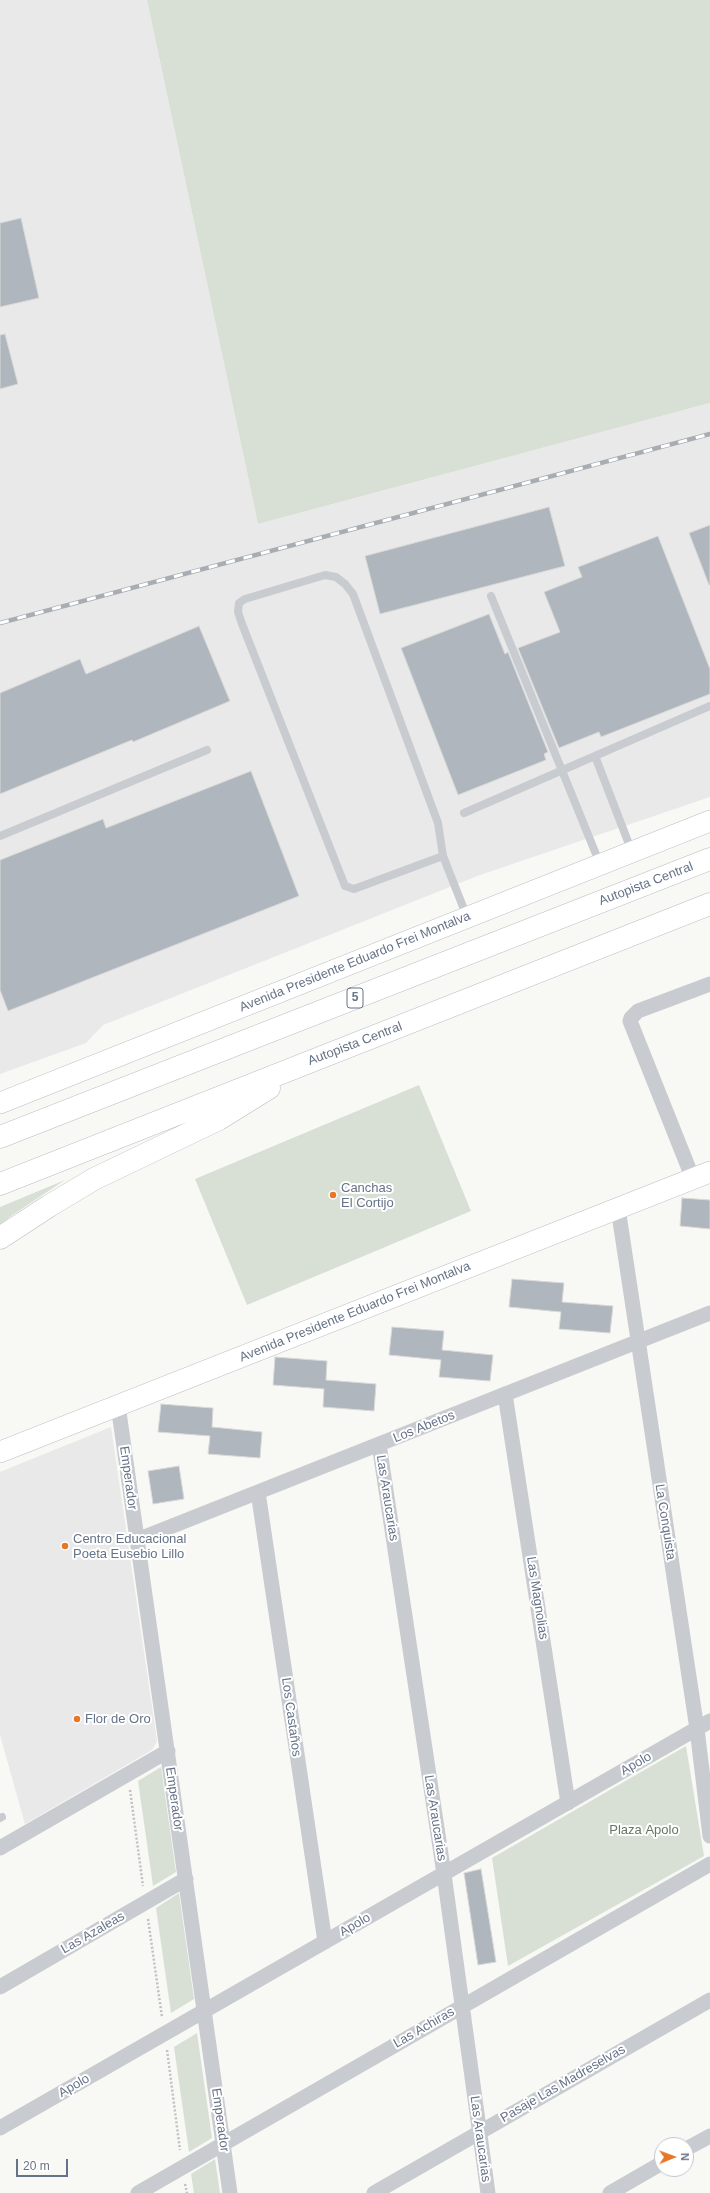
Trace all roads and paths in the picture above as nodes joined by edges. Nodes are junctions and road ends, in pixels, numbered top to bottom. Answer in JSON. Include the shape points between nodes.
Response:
{"nodes":[{"id":1,"x":491,"y":596,"type":"dead end"},
{"id":2,"x":710,"y":706,"type":"edge"},
{"id":3,"x":207,"y":750,"type":"dead end"},
{"id":4,"x":595,"y":756,"type":"junction"},
{"id":5,"x":562,"y":770,"type":"junction"},
{"id":6,"x":464,"y":814,"type":"dead end"},
{"id":7,"x":710,"y":821,"type":"edge"},
{"id":8,"x":0,"y":836,"type":"edge"},
{"id":9,"x":632,"y":852,"type":"junction"},
{"id":10,"x":443,"y":856,"type":"junction"},
{"id":11,"x":710,"y":859,"type":"edge"},
{"id":12,"x":600,"y":864,"type":"junction"},
{"id":13,"x":710,"y":904,"type":"edge"},
{"id":14,"x":467,"y":917,"type":"junction"},
{"id":15,"x":710,"y":984,"type":"edge"},
{"id":16,"x":313,"y":1060,"type":"junction"},
{"id":17,"x":0,"y":1103,"type":"edge"},
{"id":18,"x":0,"y":1137,"type":"edge"},
{"id":19,"x":701,"y":1175,"type":"edge"},
{"id":20,"x":0,"y":1184,"type":"edge"},
{"id":21,"x":618,"y":1208,"type":"junction"},
{"id":22,"x":0,"y":1238,"type":"edge"},
{"id":23,"x":710,"y":1313,"type":"edge"},
{"id":24,"x":638,"y":1342,"type":"junction"},
{"id":25,"x":505,"y":1394,"type":"junction"},
{"id":26,"x":118,"y":1405,"type":"junction"},
{"id":27,"x":379,"y":1444,"type":"junction"},
{"id":28,"x":0,"y":1452,"type":"edge"},
{"id":29,"x":258,"y":1492,"type":"junction"},
{"id":30,"x":137,"y":1540,"type":"junction"},
{"id":31,"x":710,"y":1721,"type":"edge"},
{"id":32,"x":697,"y":1729,"type":"junction"},
{"id":33,"x":168,"y":1751,"type":"junction"},
{"id":34,"x":128,"y":1774,"type":"junction"},
{"id":35,"x":568,"y":1803,"type":"junction"},
{"id":36,"x":710,"y":1836,"type":"edge"},
{"id":37,"x":0,"y":1848,"type":"edge"},
{"id":38,"x":710,"y":1864,"type":"edge"},
{"id":39,"x":444,"y":1874,"type":"junction"},
{"id":40,"x":186,"y":1879,"type":"junction"},
{"id":41,"x":146,"y":1902,"type":"junction"},
{"id":42,"x":325,"y":1942,"type":"junction"},
{"id":43,"x":0,"y":1987,"type":"edge"},
{"id":44,"x":710,"y":2000,"type":"edge"},
{"id":45,"x":463,"y":2006,"type":"junction"},
{"id":46,"x":205,"y":2010,"type":"junction"},
{"id":47,"x":164,"y":2035,"type":"junction"},
{"id":48,"x":0,"y":2128,"type":"edge"},
{"id":49,"x":479,"y":2132,"type":"junction"},
{"id":50,"x":710,"y":2136,"type":"edge"},
{"id":51,"x":223,"y":2144,"type":"junction"},
{"id":52,"x":694,"y":2145,"type":"edge"},
{"id":53,"x":183,"y":2167,"type":"junction"},
{"id":54,"x":654,"y":2168,"type":"edge"},
{"id":55,"x":138,"y":2193,"type":"edge"},
{"id":56,"x":187,"y":2193,"type":"edge"},
{"id":57,"x":230,"y":2193,"type":"edge"},
{"id":58,"x":374,"y":2193,"type":"edge"},
{"id":59,"x":488,"y":2193,"type":"edge"},
{"id":60,"x":610,"y":2193,"type":"edge"}],
"edges":[{"from":1,"to":5,"type":"lane"},
{"from":2,"to":4,"type":"lane"},
{"from":3,"to":8,"type":"lane"},
{"from":4,"to":5,"type":"lane"},
{"from":4,"to":9,"type":"lane"},
{"from":5,"to":6,"type":"lane"},
{"from":5,"to":12,"type":"lane"},
{"from":7,"to":9,"type":"main road","name":"Avenida Presidente Eduardo Frei Montalva"},
{"from":9,"to":12,"type":"main road","name":"Avenida Presidente Eduardo Frei Montalva"},
{"from":10,"to":10,"type":"lane","via":[[354,889],[345,886],[242,624],[238,612],[239,603],[325,575],[336,577],[345,584],[353,594],[438,823]]},
{"from":10,"to":14,"type":"lane"},
{"from":11,"to":18,"type":"highway","name":"Autopista Central","number":"5"},
{"from":12,"to":14,"type":"main road","name":"Avenida Presidente Eduardo Frei Montalva"},
{"from":13,"to":16,"type":"highway","name":"Autopista Central"},
{"from":14,"to":17,"type":"main road","name":"Avenida Presidente Eduardo Frei Montalva"},
{"from":15,"to":19,"type":"street","via":[[638,1012],[630,1021]]},
{"from":16,"to":20,"type":"highway","name":"Autopista Central"},
{"from":16,"to":22,"type":"highway","via":[[219,1119],[94,1179]]},
{"from":19,"to":21,"type":"main road","name":"Avenida Presidente Eduardo Frei Montalva"},
{"from":21,"to":24,"type":"street","name":"La Conquista"},
{"from":21,"to":26,"type":"main road","name":"Avenida Presidente Eduardo Frei Montalva"},
{"from":23,"to":24,"type":"street","name":"Los Abetos"},
{"from":24,"to":25,"type":"street","name":"Los Abetos"},
{"from":24,"to":32,"type":"street","name":"La Conquista"},
{"from":25,"to":27,"type":"street","name":"Los Abetos"},
{"from":25,"to":35,"type":"street","name":"Las Magnolias"},
{"from":26,"to":28,"type":"main road","name":"Avenida Presidente Eduardo Frei Montalva"},
{"from":26,"to":30,"type":"street","name":"Emperador"},
{"from":27,"to":29,"type":"street","name":"Los Abetos"},
{"from":27,"to":39,"type":"street","name":"Las Araucarias"},
{"from":29,"to":30,"type":"street","name":"Los Abetos"},
{"from":29,"to":42,"type":"street","name":"Los Castaños"},
{"from":30,"to":33,"type":"street","name":"Emperador"},
{"from":31,"to":32,"type":"street","name":"Apolo"},
{"from":32,"to":35,"type":"street","name":"Apolo"},
{"from":32,"to":36,"type":"street","name":"La Conquista"},
{"from":33,"to":34,"type":"street"},
{"from":33,"to":40,"type":"street","name":"Emperador"},
{"from":34,"to":37,"type":"street"},
{"from":34,"to":41,"type":"path"},
{"from":35,"to":39,"type":"street","name":"Apolo"},
{"from":38,"to":45,"type":"street","name":"Las Achiras"},
{"from":39,"to":42,"type":"street","name":"Apolo"},
{"from":39,"to":45,"type":"street","name":"Las Araucarias"},
{"from":40,"to":41,"type":"street","name":"Las Azaleas"},
{"from":40,"to":46,"type":"street","name":"Emperador"},
{"from":41,"to":43,"type":"street","name":"Las Azaleas"},
{"from":41,"to":47,"type":"path"},
{"from":42,"to":46,"type":"street","name":"Apolo"},
{"from":44,"to":49,"type":"street","name":"Pasaje Las Madreselvas"},
{"from":45,"to":49,"type":"street","name":"Las Araucarias"},
{"from":45,"to":51,"type":"street","name":"Las Achiras"},
{"from":46,"to":47,"type":"street","name":"Apolo"},
{"from":46,"to":51,"type":"street","name":"Emperador"},
{"from":47,"to":48,"type":"street","name":"Apolo"},
{"from":47,"to":53,"type":"path"},
{"from":49,"to":58,"type":"street","name":"Pasaje Las Madreselvas"},
{"from":49,"to":59,"type":"street","name":"Las Araucarias"},
{"from":50,"to":52,"type":"street"},
{"from":51,"to":53,"type":"street","name":"Las Achiras"},
{"from":51,"to":57,"type":"street","name":"Emperador"},
{"from":53,"to":55,"type":"street","name":"Las Achiras"},
{"from":53,"to":56,"type":"path"},
{"from":54,"to":60,"type":"street"}]}
